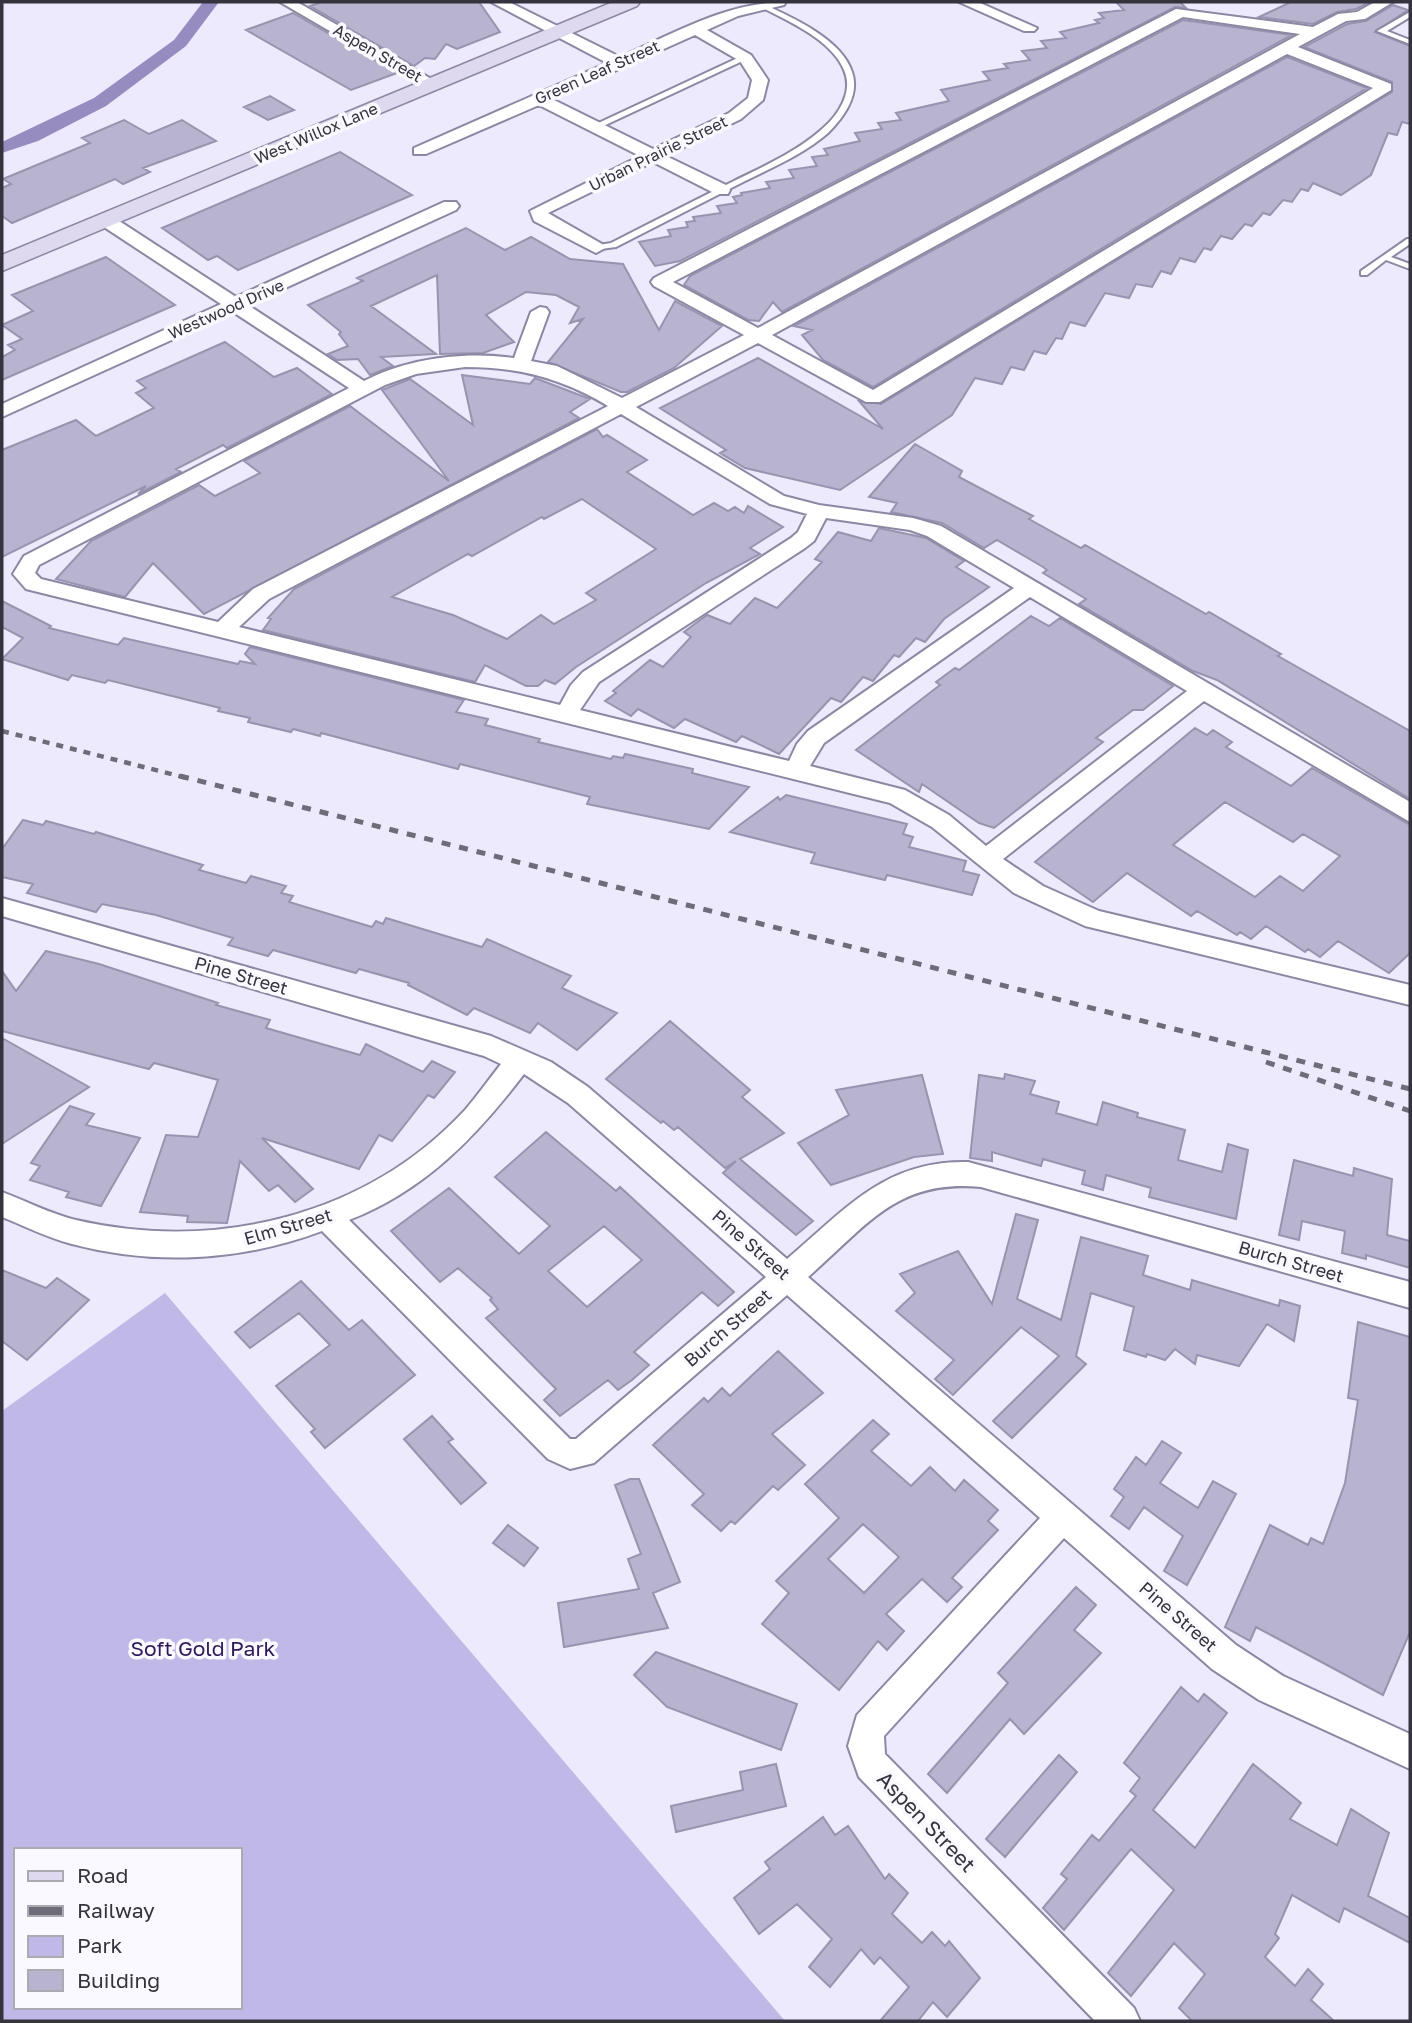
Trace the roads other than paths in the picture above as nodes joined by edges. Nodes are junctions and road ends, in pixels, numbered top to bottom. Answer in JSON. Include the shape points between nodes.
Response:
{"nodes":[{"id":1,"x":287,"y":2,"type":"edge"},
{"id":2,"x":498,"y":2,"type":"edge"},
{"id":3,"x":630,"y":2,"type":"edge"},
{"id":4,"x":965,"y":2,"type":"edge"},
{"id":5,"x":1356,"y":2,"type":"edge"},
{"id":6,"x":1386,"y":2,"type":"edge"},
{"id":7,"x":771,"y":4,"type":"edge"},
{"id":8,"x":1410,"y":14,"type":"edge"},
{"id":9,"x":1343,"y":17,"type":"junction"},
{"id":10,"x":1029,"y":28,"type":"dead end"},
{"id":11,"x":694,"y":29,"type":"junction"},
{"id":12,"x":558,"y":32,"type":"junction"},
{"id":13,"x":1315,"y":32,"type":"junction"},
{"id":14,"x":1410,"y":42,"type":"edge"},
{"id":15,"x":1286,"y":48,"type":"junction"},
{"id":16,"x":745,"y":58,"type":"junction"},
{"id":17,"x":617,"y":62,"type":"junction"},
{"id":18,"x":432,"y":84,"type":"junction"},
{"id":19,"x":538,"y":98,"type":"junction"},
{"id":20,"x":596,"y":126,"type":"junction"},
{"id":21,"x":420,"y":151,"type":"dead end"},
{"id":22,"x":653,"y":155,"type":"junction"},
{"id":23,"x":722,"y":190,"type":"junction"},
{"id":24,"x":450,"y":206,"type":"dead end"},
{"id":25,"x":107,"y":220,"type":"junction"},
{"id":26,"x":1410,"y":241,"type":"edge"},
{"id":27,"x":596,"y":248,"type":"joint"},
{"id":28,"x":1385,"y":257,"type":"junction"},
{"id":29,"x":3,"y":261,"type":"edge"},
{"id":30,"x":1410,"y":267,"type":"edge"},
{"id":31,"x":1364,"y":273,"type":"dead end"},
{"id":32,"x":236,"y":304,"type":"junction"},
{"id":33,"x":540,"y":312,"type":"dead end"},
{"id":34,"x":759,"y":335,"type":"junction"},
{"id":35,"x":522,"y":364,"type":"junction"},
{"id":36,"x":363,"y":389,"type":"junction"},
{"id":37,"x":619,"y":407,"type":"junction"},
{"id":38,"x":2,"y":411,"type":"edge"},
{"id":39,"x":819,"y":510,"type":"junction"},
{"id":40,"x":1030,"y":587,"type":"junction"},
{"id":41,"x":223,"y":630,"type":"junction"},
{"id":42,"x":1203,"y":690,"type":"junction"},
{"id":43,"x":566,"y":715,"type":"junction"},
{"id":44,"x":797,"y":771,"type":"junction"},
{"id":45,"x":1410,"y":813,"type":"edge"},
{"id":46,"x":986,"y":859,"type":"junction"},
{"id":47,"x":2,"y":907,"type":"edge"},
{"id":48,"x":1410,"y":995,"type":"edge"},
{"id":49,"x":520,"y":1059,"type":"junction"},
{"id":50,"x":2,"y":1204,"type":"edge"},
{"id":51,"x":328,"y":1218,"type":"junction"},
{"id":52,"x":788,"y":1277,"type":"junction"},
{"id":53,"x":1410,"y":1295,"type":"edge"},
{"id":54,"x":1062,"y":1517,"type":"junction"},
{"id":55,"x":1408,"y":1743,"type":"edge"},
{"id":56,"x":1121,"y":2021,"type":"edge"}],
"edges":[{"from":1,"to":18,"type":"street","name":"Aspen Street"},
{"from":2,"to":12,"type":"street"},
{"from":3,"to":12,"type":"main road","name":"West Willox Lane"},
{"from":4,"to":10,"type":"street"},
{"from":5,"to":9,"type":"street","via":[[1343,9]]},
{"from":6,"to":9,"type":"street","via":[[1360,16]]},
{"from":7,"to":11,"type":"street","name":"Green Leaf Street"},
{"from":7,"to":23,"type":"lane","via":[[810,28],[841,55],[849,69],[850,100],[820,138]]},
{"from":8,"to":14,"type":"lane","via":[[1381,31]]},
{"from":9,"to":13,"type":"street"},
{"from":11,"to":16,"type":"street"},
{"from":11,"to":17,"type":"street","name":"Green Leaf Street"},
{"from":12,"to":17,"type":"street"},
{"from":12,"to":18,"type":"main road","name":"West Willox Lane"},
{"from":13,"to":15,"type":"street"},
{"from":13,"to":34,"type":"street","via":[[1181,12],[660,282]]},
{"from":15,"to":34,"type":"street"},
{"from":15,"to":34,"type":"street","via":[[1385,87],[873,398]]},
{"from":16,"to":20,"type":"lane"},
{"from":16,"to":22,"type":"street","name":"Urban Prairie Street","via":[[760,80],[755,100],[736,116]]},
{"from":17,"to":19,"type":"street","name":"Green Leaf Street"},
{"from":18,"to":25,"type":"main road","name":"West Willox Lane"},
{"from":19,"to":20,"type":"street"},
{"from":19,"to":21,"type":"street","name":"Green Leaf Street"},
{"from":20,"to":22,"type":"street"},
{"from":22,"to":23,"type":"street"},
{"from":22,"to":27,"type":"street","name":"Urban Prairie Street","via":[[539,211],[540,217]]},
{"from":23,"to":27,"type":"lane","via":[[607,248]]},
{"from":24,"to":32,"type":"street","name":"Westwood Drive"},
{"from":25,"to":29,"type":"main road","name":"West Willox Lane"},
{"from":25,"to":32,"type":"street"},
{"from":26,"to":28,"type":"lane"},
{"from":28,"to":30,"type":"lane"},
{"from":28,"to":31,"type":"lane"},
{"from":32,"to":36,"type":"street"},
{"from":32,"to":38,"type":"street","name":"Westwood Drive"},
{"from":33,"to":35,"type":"street"},
{"from":34,"to":37,"type":"street"},
{"from":35,"to":36,"type":"street","via":[[439,364]]},
{"from":35,"to":37,"type":"street","via":[[574,379]]},
{"from":36,"to":41,"type":"street","via":[[26,566],[24,574],[34,584]]},
{"from":37,"to":39,"type":"street","via":[[759,492]]},
{"from":37,"to":41,"type":"street","via":[[261,594]]},
{"from":39,"to":40,"type":"street","via":[[895,520],[934,531]]},
{"from":39,"to":43,"type":"street","via":[[807,536],[798,543],[591,677]]},
{"from":40,"to":42,"type":"street"},
{"from":40,"to":44,"type":"street","via":[[816,737]]},
{"from":41,"to":43,"type":"street"},
{"from":42,"to":45,"type":"street"},
{"from":42,"to":46,"type":"street"},
{"from":43,"to":44,"type":"street"},
{"from":44,"to":46,"type":"street","via":[[920,806]]},
{"from":46,"to":48,"type":"street","via":[[1025,888],[1094,919]]},
{"from":47,"to":49,"type":"street","name":"Pine Street"},
{"from":49,"to":51,"type":"street","name":"Elm Street","via":[[468,1128],[436,1157],[391,1187]]},
{"from":49,"to":52,"type":"street","name":"Pine Street","via":[[578,1095]]},
{"from":50,"to":51,"type":"street","name":"Elm Street","via":[[40,1223],[89,1238],[138,1245],[239,1242]]},
{"from":51,"to":52,"type":"street","name":"Burch Street","via":[[559,1449],[570,1454],[583,1453]]},
{"from":52,"to":53,"type":"street","name":"Burch Street","via":[[886,1192],[935,1173],[962,1172]]},
{"from":52,"to":54,"type":"street","name":"Pine Street"},
{"from":54,"to":55,"type":"street","name":"Pine Street","via":[[1224,1657],[1271,1688]]},
{"from":54,"to":56,"type":"street","name":"Aspen Street","via":[[869,1727],[864,1746],[871,1765]]}]}
